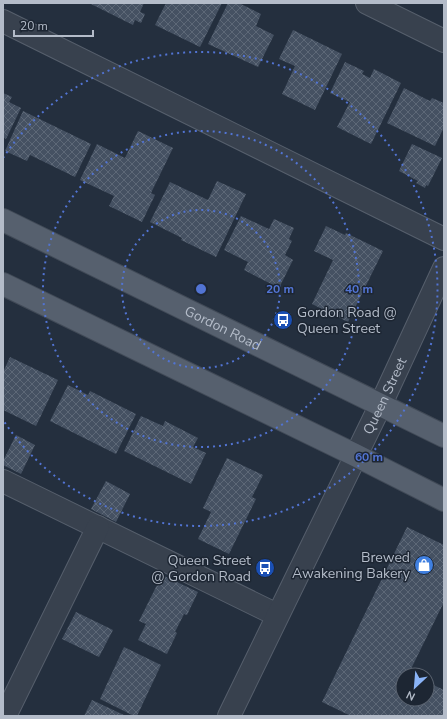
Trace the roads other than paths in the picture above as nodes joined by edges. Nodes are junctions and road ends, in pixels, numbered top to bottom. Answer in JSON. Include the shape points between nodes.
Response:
{"nodes":[{"id":1,"x":367,"y":3,"type":"edge"},
{"id":2,"x":3,"y":21,"type":"edge"},
{"id":3,"x":444,"y":41,"type":"edge"},
{"id":4,"x":3,"y":220,"type":"edge"},
{"id":5,"x":444,"y":239,"type":"edge"},
{"id":6,"x":444,"y":268,"type":"edge"},
{"id":7,"x":3,"y":284,"type":"edge"},
{"id":8,"x":381,"y":404,"type":"junction"},
{"id":9,"x":444,"y":436,"type":"edge"},
{"id":10,"x":355,"y":455,"type":"junction"},
{"id":11,"x":3,"y":481,"type":"edge"},
{"id":12,"x":444,"y":500,"type":"edge"},
{"id":13,"x":98,"y":527,"type":"junction"},
{"id":14,"x":277,"y":615,"type":"junction"},
{"id":15,"x":231,"y":715,"type":"edge"},
{"id":16,"x":5,"y":716,"type":"edge"}],
"edges":[{"from":1,"to":3,"type":"street"},
{"from":2,"to":5,"type":"street"},
{"from":4,"to":8,"type":"main road","name":"Gordon Road"},
{"from":6,"to":8,"type":"street","name":"Queen Street"},
{"from":7,"to":10,"type":"main road"},
{"from":8,"to":9,"type":"main road","name":"Gordon Road"},
{"from":8,"to":10,"type":"street","name":"Queen Street"},
{"from":10,"to":12,"type":"main road"},
{"from":10,"to":14,"type":"street","name":"Queen Street"},
{"from":11,"to":13,"type":"street"},
{"from":13,"to":14,"type":"street"},
{"from":13,"to":16,"type":"street"},
{"from":14,"to":15,"type":"street","name":"Queen Street"}]}
